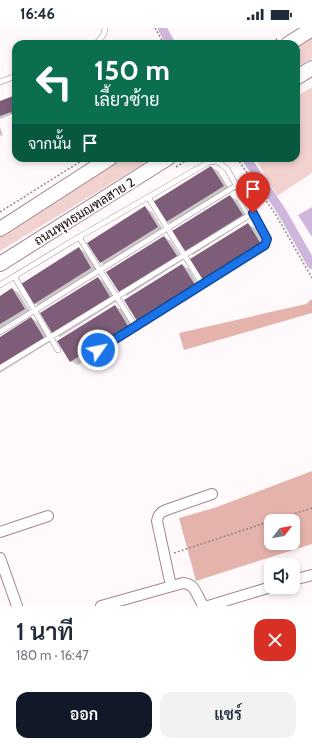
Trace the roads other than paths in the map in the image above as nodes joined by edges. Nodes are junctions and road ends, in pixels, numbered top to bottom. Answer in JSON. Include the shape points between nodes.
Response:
{"nodes":[{"id":1,"x":105,"y":28,"type":"edge"},
{"id":2,"x":312,"y":29,"type":"edge"},
{"id":3,"x":99,"y":40,"type":"edge"},
{"id":4,"x":294,"y":40,"type":"edge"},
{"id":5,"x":312,"y":68,"type":"edge"},
{"id":6,"x":300,"y":76,"type":"edge"},
{"id":7,"x":12,"y":78,"type":"edge"},
{"id":8,"x":0,"y":82,"type":"edge"},
{"id":9,"x":104,"y":162,"type":"edge"},
{"id":10,"x":162,"y":162,"type":"edge"},
{"id":11,"x":210,"y":162,"type":"edge"},
{"id":12,"x":218,"y":162,"type":"edge"},
{"id":13,"x":236,"y":185,"type":"junction"},
{"id":14,"x":148,"y":197,"type":"junction"},
{"id":15,"x":253,"y":213,"type":"junction"},
{"id":16,"x":0,"y":229,"type":"edge"},
{"id":17,"x":168,"y":229,"type":"junction"},
{"id":18,"x":79,"y":237,"type":"junction"},
{"id":19,"x":185,"y":256,"type":"junction"},
{"id":20,"x":0,"y":264,"type":"edge"},
{"id":21,"x":101,"y":271,"type":"junction"},
{"id":22,"x":14,"y":276,"type":"junction"},
{"id":23,"x":0,"y":285,"type":"edge"},
{"id":24,"x":203,"y":285,"type":"junction"},
{"id":25,"x":117,"y":298,"type":"junction"},
{"id":26,"x":34,"y":311,"type":"junction"},
{"id":27,"x":135,"y":326,"type":"junction"},
{"id":28,"x":0,"y":332,"type":"edge"},
{"id":29,"x":51,"y":337,"type":"junction"},
{"id":30,"x":58,"y":350,"type":"dead end"},
{"id":31,"x":98,"y":350,"type":"dead end"},
{"id":32,"x":0,"y":368,"type":"edge"},
{"id":33,"x":212,"y":494,"type":"dead end"},
{"id":34,"x":48,"y":516,"type":"dead end"},
{"id":35,"x":0,"y":532,"type":"edge"},
{"id":36,"x":0,"y":558,"type":"edge"},
{"id":37,"x":312,"y":575,"type":"edge"},
{"id":38,"x":300,"y":578,"type":"edge"},
{"id":39,"x":171,"y":586,"type":"junction"},
{"id":40,"x":264,"y":589,"type":"edge"},
{"id":41,"x":17,"y":606,"type":"edge"},
{"id":42,"x":101,"y":606,"type":"edge"},
{"id":43,"x":207,"y":606,"type":"edge"}],
"edges":[{"from":1,"to":3,"type":"lane"},
{"from":2,"to":4,"type":"main road"},
{"from":5,"to":6,"type":"main road"},
{"from":7,"to":8,"type":"lane"},
{"from":9,"to":16,"type":"main road"},
{"from":10,"to":20,"type":"main road","name":"ถนนพุทธมณฑลสาย 2"},
{"from":11,"to":14,"type":"lane"},
{"from":12,"to":13,"type":"lane","via":[[228,169]]},
{"from":13,"to":15,"type":"lane"},
{"from":13,"to":17,"type":"lane"},
{"from":14,"to":17,"type":"lane"},
{"from":14,"to":18,"type":"lane"},
{"from":15,"to":19,"type":"lane"},
{"from":15,"to":24,"type":"lane","via":[[267,243]]},
{"from":17,"to":19,"type":"lane"},
{"from":17,"to":21,"type":"lane"},
{"from":18,"to":21,"type":"lane"},
{"from":18,"to":22,"type":"lane"},
{"from":19,"to":24,"type":"lane"},
{"from":19,"to":25,"type":"lane"},
{"from":21,"to":25,"type":"lane"},
{"from":21,"to":26,"type":"lane"},
{"from":22,"to":23,"type":"lane"},
{"from":22,"to":26,"type":"lane"},
{"from":24,"to":27,"type":"lane"},
{"from":25,"to":27,"type":"lane"},
{"from":25,"to":29,"type":"lane"},
{"from":26,"to":28,"type":"lane"},
{"from":26,"to":29,"type":"lane"},
{"from":27,"to":31,"type":"lane"},
{"from":29,"to":30,"type":"lane"},
{"from":29,"to":32,"type":"lane"},
{"from":33,"to":39,"type":"street","via":[[159,514],[157,521]]},
{"from":34,"to":35,"type":"street"},
{"from":36,"to":41,"type":"street"},
{"from":37,"to":38,"type":"street"},
{"from":39,"to":42,"type":"street"},
{"from":39,"to":43,"type":"street","via":[[183,583],[191,585],[203,605]]},
{"from":40,"to":43,"type":"street"}]}
